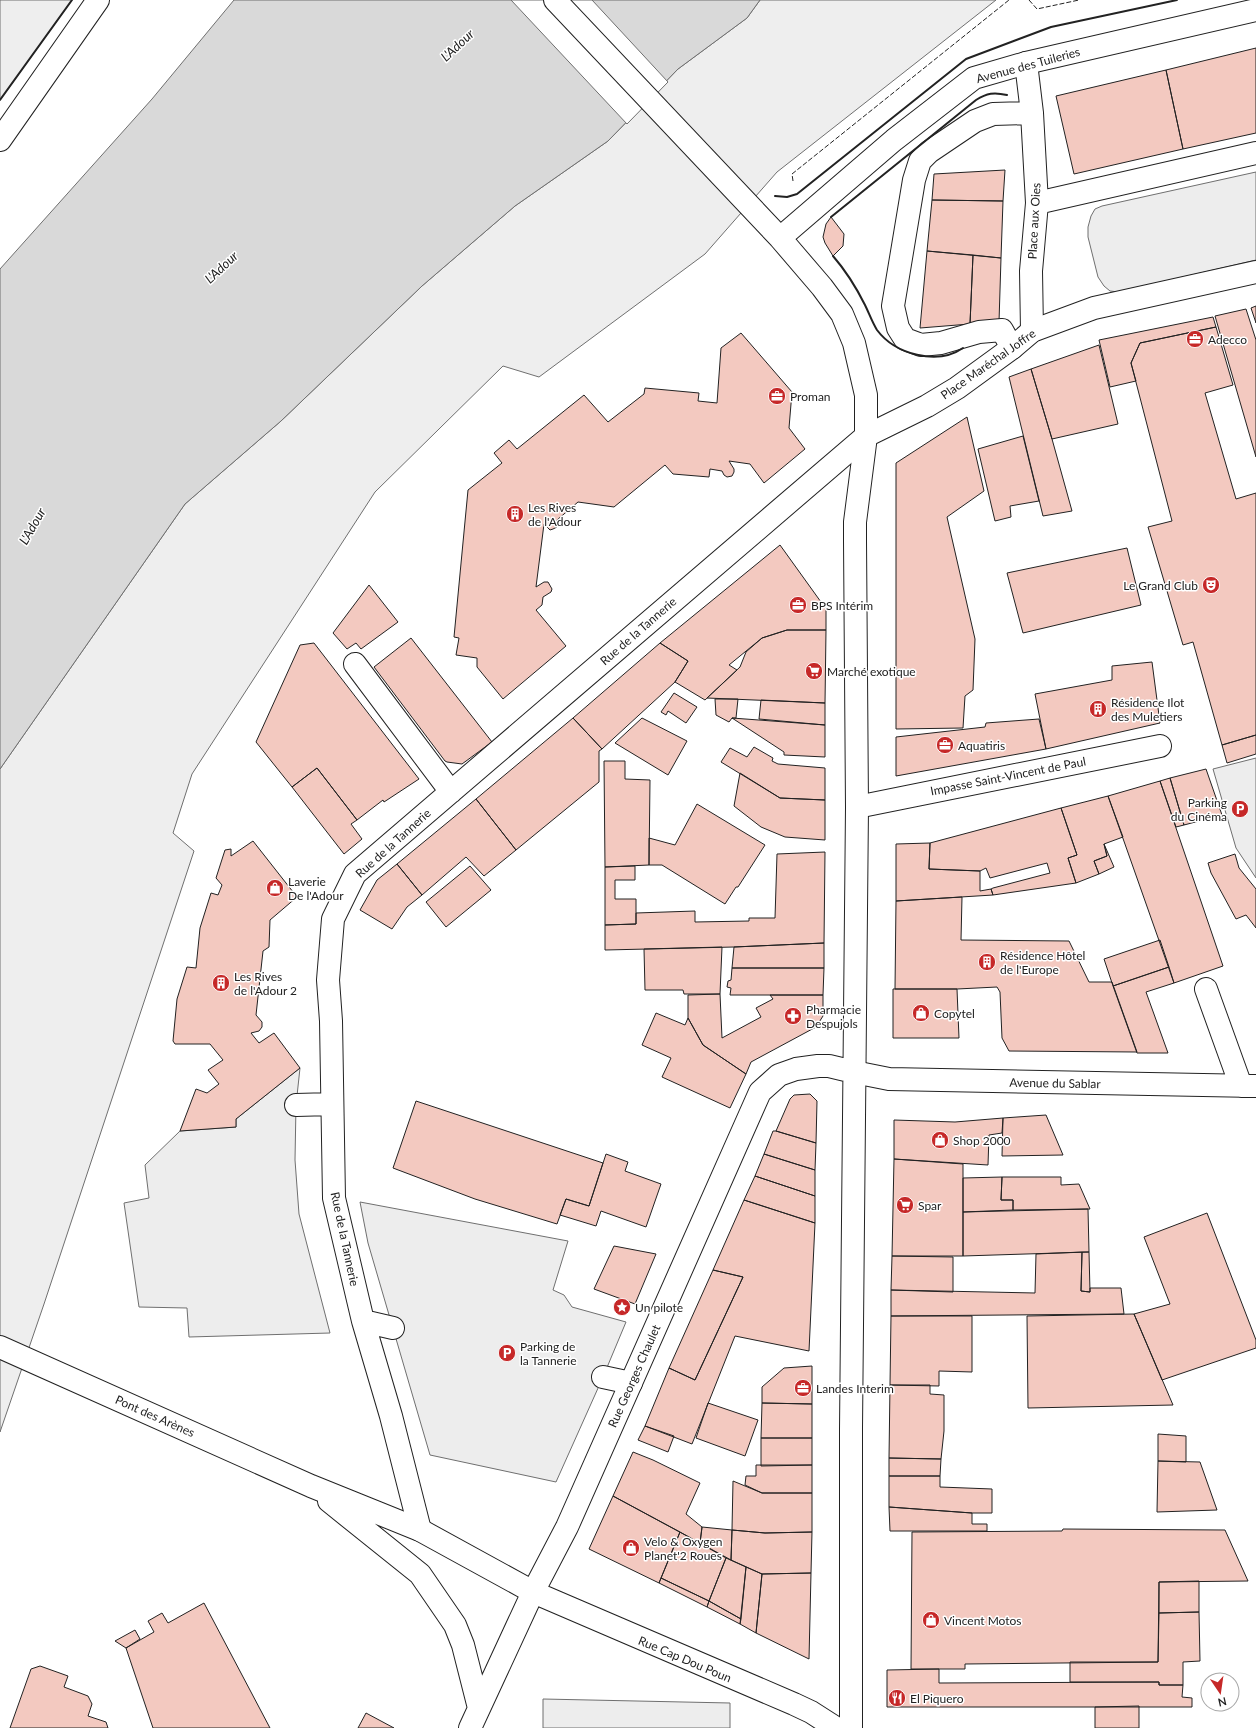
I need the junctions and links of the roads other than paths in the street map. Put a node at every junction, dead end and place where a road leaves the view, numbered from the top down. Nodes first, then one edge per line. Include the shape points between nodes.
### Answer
1 (98, 0) edge
2 (556, 0) edge
3 (1256, 10) edge
4 (1026, 63) junction
5 (1032, 113) junction
6 (0, 140) edge
7 (1256, 153) edge
8 (1037, 202) junction
9 (780, 238) junction
10 (1256, 272) edge
11 (1032, 331) junction
12 (1012, 348) junction
13 (866, 436) junction
14 (355, 664) dead end
15 (1160, 746) dead end
16 (451, 792) junction
17 (857, 807) junction
18 (1206, 989) dead end
19 (854, 1072) junction
20 (1249, 1086) edge
21 (332, 1104) junction
22 (296, 1105) dead end
23 (363, 1321) junction
24 (393, 1328) dead end
25 (0, 1347) edge
26 (604, 1377) dead end
27 (631, 1383) junction
28 (311, 1486) junction
29 (420, 1530) junction
30 (533, 1592) junction
31 (479, 1708) junction
32 (470, 1728) edge
33 (836, 1728) edge
34 (851, 1728) edge

1 - 6 main road
2 - 9 main road
3 - 4 main road, Avenue des Tuileries
4 - 5 main road, Place aux Oies
4 - 9 main road, Avenue des Tuileries via 974,78 894,140
5 - 8 main road, Place aux Oies
5 - 12 main road via 993,114 975,121 920,161 914,180 893,306 898,328 905,339 921,345 941,343 979,332 1002,330
7 - 8 main road
8 - 11 main road, Place aux Oies via 1031,271
9 - 13 main road via 842,314 854,343 866,395
10 - 11 main road, Place Maréchal Joffre via 1094,308
11 - 12 main road, Place Maréchal Joffre
12 - 13 main road, Place Maréchal Joffre via 957,388
13 - 16 main road, Rue de la Tannerie
13 - 17 main road via 856,522
14 - 16 main road
15 - 17 main road, Impasse Saint-Vincent de Paul
16 - 21 main road, Rue de la Tannerie via 355,874 333,919 328,980
17 - 19 main road
18 - 20 main road
19 - 20 main road, Avenue du Sablar via 889,1079
19 - 27 main road, Rue Georges Chaulet via 829,1066 796,1069 779,1075 760,1092
19 - 34 main road
21 - 22 main road
21 - 23 main road, Rue de la Tannerie via 334,1198
23 - 24 main road
23 - 29 main road, Rue de la Tannerie via 391,1416
25 - 28 main road, Pont des Arènes
26 - 27 main road
27 - 30 main road, Rue Georges Chaulet via 562,1536
28 - 29 main road, Rue Cap Dou Poun
28 - 31 main road via 420,1574 455,1625 463,1645
29 - 30 main road, Rue Cap Dou Poun
30 - 31 main road, Rue Georges Chaulet
30 - 33 main road, Rue Cap Dou Poun via 794,1704
31 - 32 main road, Rue Georges Chaulet

